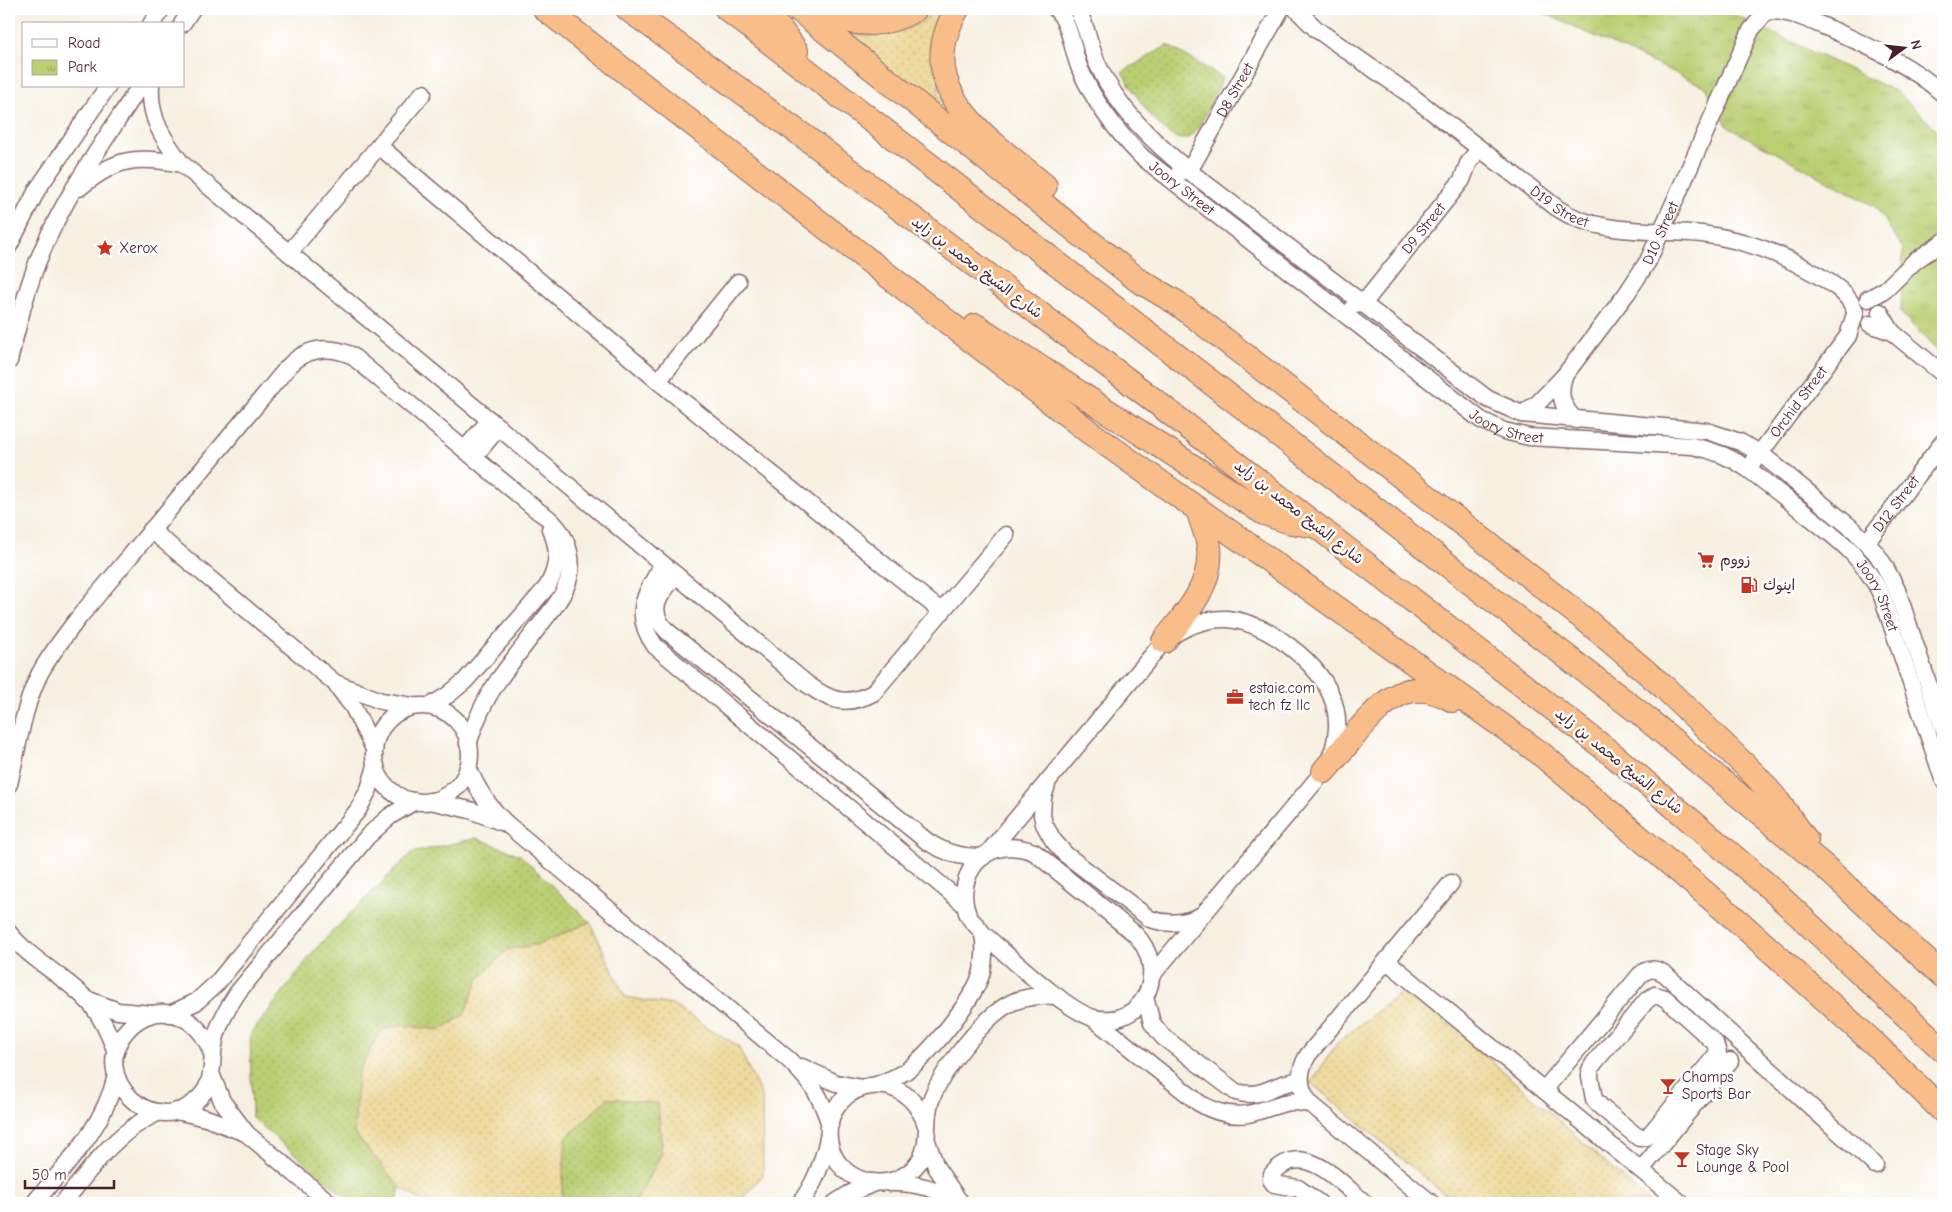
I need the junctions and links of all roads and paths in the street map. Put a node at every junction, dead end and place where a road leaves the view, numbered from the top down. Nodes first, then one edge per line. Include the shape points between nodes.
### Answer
1 (162, 9) edge
2 (192, 9) edge
3 (546, 9) edge
4 (628, 9) edge
5 (727, 9) edge
6 (757, 9) edge
7 (798, 9) edge
8 (819, 9) edge
9 (915, 9) edge
10 (957, 9) edge
11 (1056, 9) edge
12 (1296, 9) edge
13 (1078, 10) edge
14 (1280, 10) edge
15 (1763, 10) edge
16 (1790, 11) edge
17 (153, 22) edge
18 (183, 22) edge
19 (1316, 29) junction
20 (1092, 52) junction
21 (1076, 58) junction
22 (806, 70) junction
23 (107, 88) edge
24 (139, 88) edge
25 (151, 88) edge
26 (423, 93) dead end
27 (1943, 94) edge
28 (1125, 138) junction
29 (379, 146) junction
30 (1483, 151) junction
31 (182, 164) junction
32 (1189, 171) junction
33 (69, 196) junction
34 (1628, 229) junction
35 (1662, 231) junction
36 (1943, 242) edge
37 (9, 246) edge
38 (289, 253) junction
39 (1648, 261) junction
40 (1299, 279) junction
41 (738, 282) dead end
42 (919, 299) junction
43 (1177, 303) junction
44 (1363, 304) junction
45 (1867, 311) junction
46 (9, 361) edge
47 (1943, 374) edge
48 (1564, 376) junction
49 (658, 381) junction
50 (1522, 414) junction
51 (1576, 420) junction
52 (494, 424) junction
53 (1943, 442) edge
54 (469, 453) junction
55 (1760, 453) junction
56 (1748, 469) junction
57 (1198, 510) junction
58 (538, 511) junction
59 (1317, 526) junction
60 (151, 530) junction
61 (1006, 535) dead end
62 (1867, 542) junction
63 (670, 569) junction
64 (942, 612) junction
65 (1164, 641) junction
66 (334, 682) junction
67 (422, 706) junction
68 (1943, 728) edge
69 (468, 744) junction
70 (374, 748) junction
71 (1540, 753) junction
72 (376, 766) junction
73 (468, 767) junction
74 (1324, 771) junction
75 (1943, 779) edge
76 (1048, 780) junction
77 (9, 784) edge
78 (423, 801) junction
79 (508, 826) junction
80 (985, 855) junction
81 (1826, 868) junction
82 (1451, 883) dead end
83 (965, 906) junction
84 (1204, 914) junction
85 (9, 933) edge
86 (982, 933) junction
87 (1387, 961) junction
88 (1152, 975) junction
89 (1943, 976) edge
90 (1057, 996) junction
91 (1145, 997) junction
92 (86, 999) junction
93 (152, 1014) junction
94 (170, 1014) junction
95 (1093, 1018) junction
96 (1943, 1050) edge
97 (116, 1052) junction
98 (212, 1054) junction
99 (790, 1060) junction
100 (1730, 1061) dead end
101 (116, 1076) junction
102 (212, 1076) junction
103 (1300, 1081) junction
104 (869, 1086) junction
105 (1544, 1090) junction
106 (1312, 1105) junction
107 (177, 1111) junction
108 (159, 1112) junction
109 (1943, 1112) edge
110 (830, 1129) junction
111 (926, 1133) junction
112 (247, 1134) junction
113 (1644, 1139) junction
114 (1634, 1165) junction
115 (1875, 1165) dead end
116 (879, 1183) junction
117 (961, 1202) edge
118 (34, 1203) edge
119 (63, 1203) edge
120 (330, 1203) edge
121 (800, 1203) edge
122 (835, 1203) edge
123 (1319, 1203) edge
124 (1364, 1203) edge
125 (1431, 1203) edge
126 (1680, 1203) edge

1 - 17 street
2 - 18 street
3 - 42 highway
4 - 59 highway, شارع الشيخ محمد بن زايد via 813,143
5 - 22 highway
6 - 22 highway via 789,40
7 - 43 highway via 1138,280
8 - 9 highway via 842,20 874,23 890,21
10 - 43 highway via 948,25 943,62 948,87 960,110 1145,270
11 - 21 street, Joory Street via 1065,22
12 - 19 street, D19 Street
13 - 20 street, Joory Street
14 - 19 street, D19 Street
14 - 32 street, D8 Street
15 - 16 street
15 - 35 street, D10 Street via 1751,30
16 - 27 street via 1891,57
19 - 30 street, D19 Street
20 - 21 street
20 - 32 street, Joory Street via 1107,82 1128,112 1150,138
21 - 28 street, Joory Street via 1099,104
22 - 81 highway via 1641,714
23 - 37 street via 37,190
24 - 33 street
25 - 31 street via 155,121 164,141
26 - 29 street
28 - 32 street via 1171,168
28 - 40 street, Joory Street via 1152,166
29 - 38 street
29 - 49 street
30 - 34 street, D19 Street via 1574,218 1593,225
30 - 44 street, D9 Street via 1468,164 1462,180
31 - 33 street via 145,159 125,162 98,173
31 - 38 street
32 - 44 street, Joory Street
33 - 46 street via 34,270
34 - 35 street, D19 Street
34 - 39 street via 1639,240
35 - 39 street, D10 Street
35 - 45 street, D19 Street via 1724,238 1766,250 1806,268
36 - 45 street via 1915,261
38 - 52 street
39 - 48 street, D10 Street
40 - 44 street via 1316,282 1346,303
40 - 56 street, Joory Street via 1470,413 1492,426 1529,437 1692,446 1716,452
41 - 49 street
42 - 57 highway via 1088,431
42 - 59 highway via 959,315 1264,513
43 - 81 highway via 1588,622 1665,688 1766,786
44 - 50 street, Joory Street via 1488,399
45 - 47 street
45 - 55 street, Orchid Street
48 - 50 street, D10 Street via 1538,403
48 - 51 street via 1562,400
49 - 64 street
50 - 51 street, Joory Street
51 - 55 street, Joory Street via 1707,430
52 - 54 street
52 - 63 street
53 - 62 street, D12 Street
54 - 58 street
54 - 60 street via 351,355 329,348 317,349 288,367
55 - 56 street, Orchid Street
55 - 62 street, Joory Street
56 - 75 street, Joory Street via 1840,541 1869,572 1882,596
57 - 65 highway via 1209,545 1205,580 1193,604
57 - 71 highway
58 - 67 street via 553,534 557,548 556,569 550,582 465,681 448,695
58 - 69 street via 554,523 566,542 571,564 568,580 562,596 492,691
59 - 96 highway, شارع الشيخ محمد بن زايد via 1612,754 1768,886
60 - 66 street
60 - 77 street via 48,659 28,704
61 - 64 street
62 - 68 street, Joory Street via 1884,564 1897,590
63 - 64 street via 807,684 828,698 839,701 851,701 873,693
63 - 80 street via 657,603 659,621 667,631 928,842 960,856
63 - 83 street via 649,587 642,607 644,628 655,646
65 - 74 street via 1187,627 1227,619 1267,630 1298,653 1323,679 1335,704 1336,739
65 - 76 street
66 - 67 street via 381,701
66 - 70 street via 353,707
67 - 69 street via 446,713 459,724
67 - 70 street via 402,710 392,716 377,736
69 - 73 street
70 - 72 street
71 - 74 highway via 1442,694 1422,690 1402,693 1384,703
71 - 109 highway via 1739,922 1876,1045
72 - 78 street via 386,786 405,798
72 - 94 street via 358,810 217,983 196,1002
73 - 78 street via 450,793
73 - 79 street via 484,799
74 - 84 street
76 - 80 street
76 - 84 street via 1042,806 1044,824 1066,854 1150,919 1168,924 1187,922
78 - 79 street via 470,810
78 - 98 street via 390,816 368,836 238,992 219,1028
79 - 99 street
80 - 83 street via 970,871 965,882
80 - 88 street via 999,848 1011,847 1034,852 1142,941 1150,957
81 - 89 highway
82 - 87 street
83 - 86 street via 974,925
84 - 88 street
85 - 92 street
86 - 90 street
86 - 104 street via 984,958 973,994 918,1061 899,1075
87 - 103 street via 1308,1055
87 - 105 street
88 - 91 street
90 - 95 street
90 - 111 street via 1042,995 1019,1000 998,1010 987,1020 937,1086 929,1105
91 - 95 street via 1138,1006 1122,1015
91 - 103 street via 1152,1023 1163,1037 1228,1088 1254,1095 1288,1082
92 - 93 street via 118,1010
92 - 97 street
93 - 94 street
93 - 97 street via 125,1032
94 - 98 street via 182,1017 202,1031
95 - 106 street via 1212,1110 1237,1115 1290,1101
97 - 101 street
98 - 102 street
99 - 104 street via 836,1083
99 - 110 street via 817,1092
100 - 114 street
101 - 108 street via 132,1101
101 - 118 street via 98,1124
102 - 107 street via 199,1098
102 - 112 street via 226,1107
103 - 106 street
104 - 110 street via 844,1098 833,1115
104 - 111 street via 890,1086 914,1101 922,1112
105 - 114 street
105 - 115 street via 1640,975 1655,969 1665,974
106 - 125 street
107 - 108 street
107 - 112 street via 213,1120
108 - 119 street via 117,1139
110 - 116 street via 833,1154 838,1163 854,1177
110 - 121 street via 815,1181
111 - 116 street via 924,1151 912,1169 904,1176
111 - 117 street via 936,1167
112 - 120 street
113 - 113 street via 1718,1053 1714,1043 1661,995 1647,1000 1594,1063 1590,1074 1592,1094 1597,1103
113 - 114 street
114 - 126 street
116 - 117 street via 916,1184
116 - 122 street via 855,1191
123 - 124 street via 1298,1188 1274,1184 1272,1174 1293,1161 1313,1162

